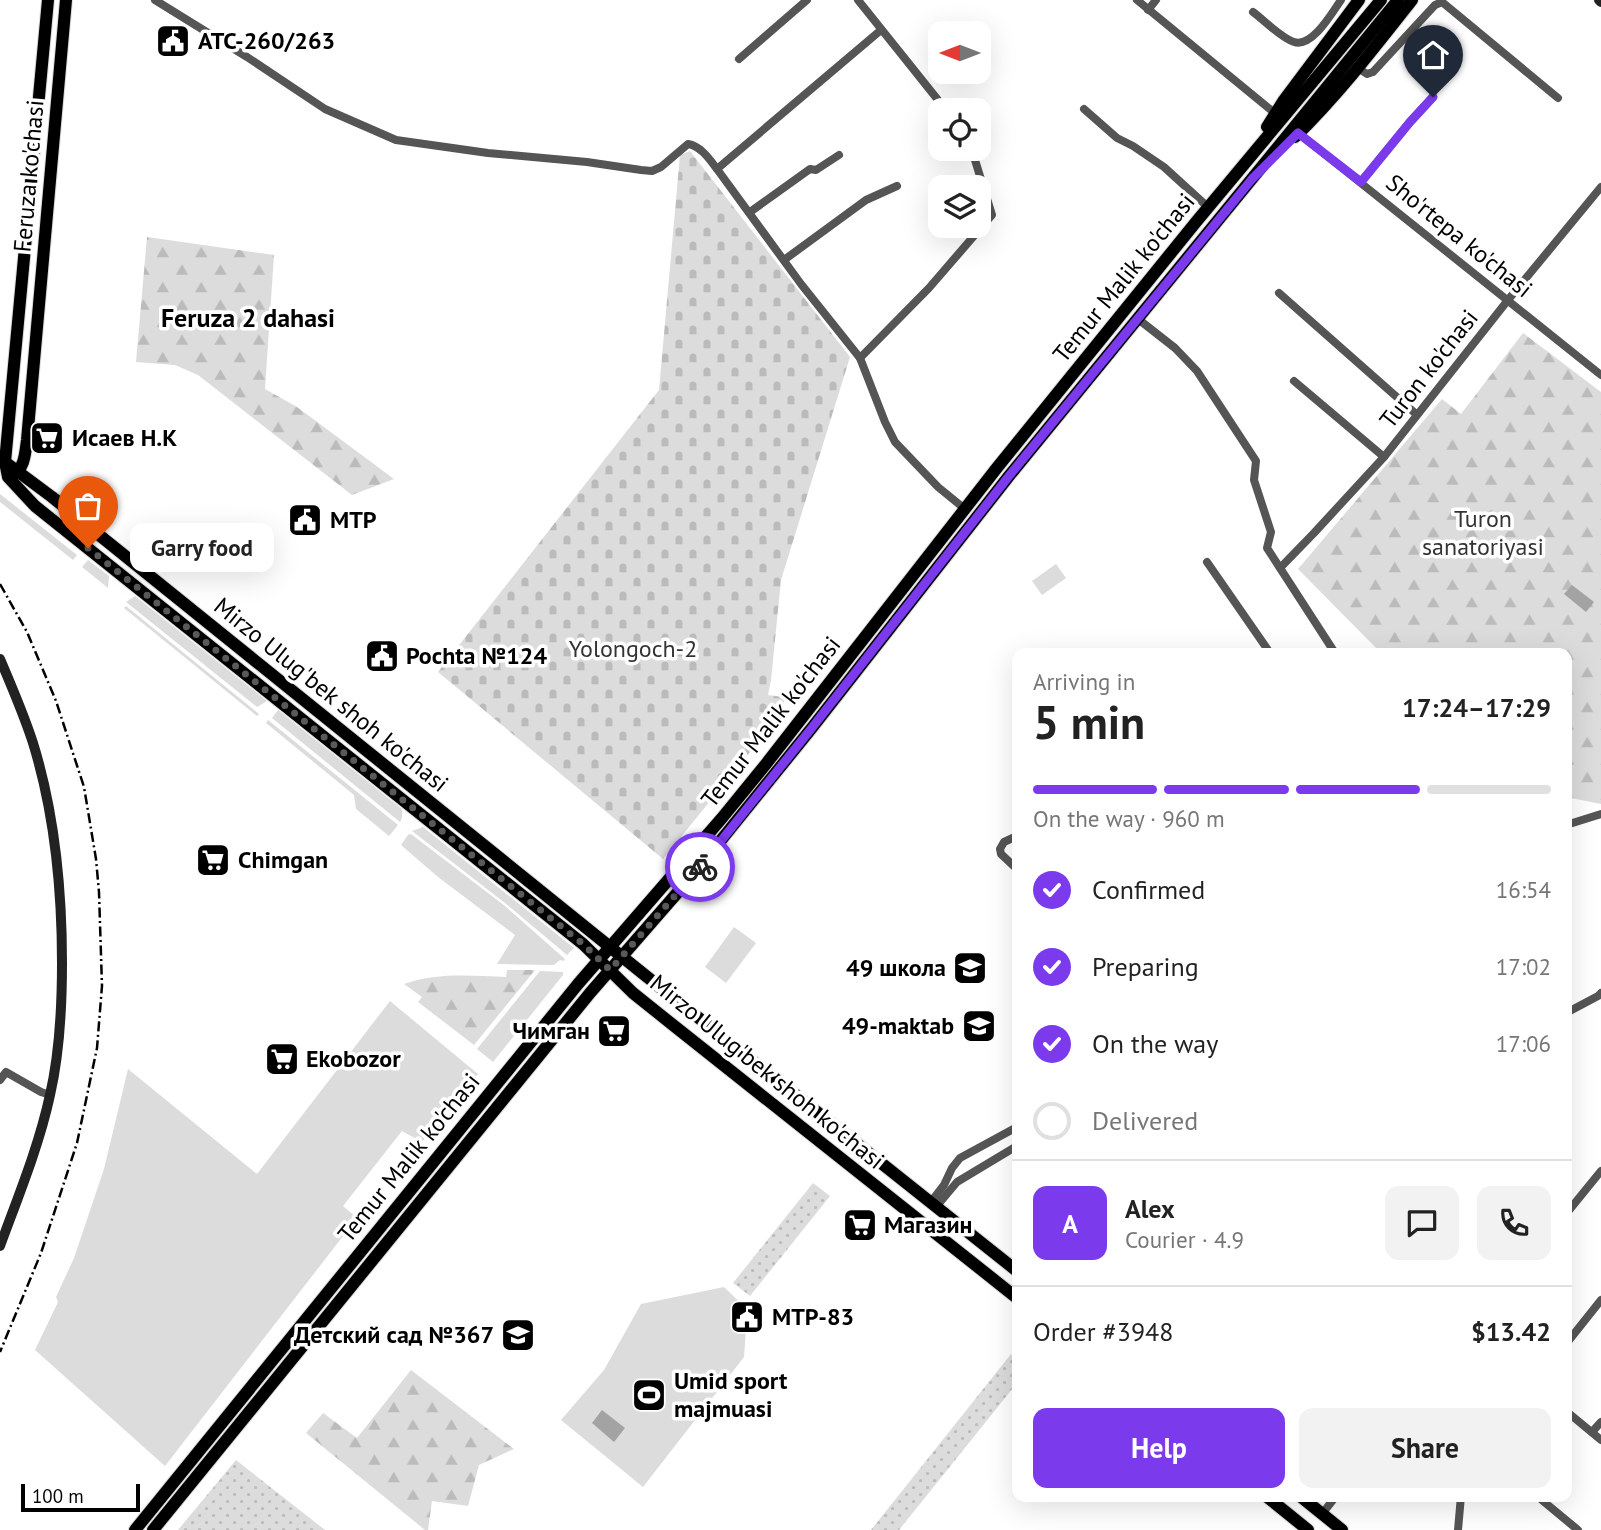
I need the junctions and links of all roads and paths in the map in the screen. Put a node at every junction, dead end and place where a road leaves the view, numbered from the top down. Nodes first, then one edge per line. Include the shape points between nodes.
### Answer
1 (48, 0) edge
2 (66, 0) edge
3 (155, 0) edge
4 (807, 0) edge
5 (858, 0) edge
6 (1137, 0) edge
7 (1156, 0) edge
8 (1341, 0) edge
9 (1360, 0) edge
10 (1381, 0) edge
11 (1398, 0) edge
12 (1412, 0) edge
13 (1148, 10) junction
14 (1254, 12) dead end
15 (881, 30) junction
16 (1313, 37) junction
17 (1324, 46) junction
18 (739, 59) dead end
19 (1358, 68) junction
20 (1433, 97) dead end
21 (936, 98) edge
22 (1558, 98) dead end
23 (1083, 108) dead end
24 (1279, 116) junction
25 (1295, 131) junction
26 (839, 155) dead end
27 (975, 161) edge
28 (718, 169) junction
29 (1361, 182) junction
30 (897, 186) dead end
31 (1600, 191) edge
32 (1209, 208) junction
33 (750, 212) junction
34 (26, 239) junction
35 (44, 242) junction
36 (783, 260) junction
37 (1279, 293) dead end
38 (1508, 300) junction
39 (1138, 319) junction
40 (860, 359) junction
41 (1601, 375) edge
42 (1294, 381) dead end
43 (1416, 414) junction
44 (1384, 457) junction
45 (20, 477) junction
46 (965, 509) junction
47 (1207, 562) dead end
48 (1280, 568) junction
49 (1267, 648) edge
50 (1332, 648) edge
51 (0, 659) edge
52 (0, 666) edge
53 (1600, 815) edge
54 (1572, 823) edge
55 (1012, 838) edge
56 (492, 851) junction
57 (482, 863) junction
58 (1012, 864) edge
59 (610, 946) junction
60 (622, 957) junction
61 (599, 959) junction
62 (610, 970) junction
63 (1601, 993) edge
64 (1572, 1010) edge
65 (3, 1070) edge
66 (0, 1080) edge
67 (786, 1087) junction
68 (48, 1095) junction
69 (772, 1103) junction
70 (1012, 1130) edge
71 (852, 1140) junction
72 (1012, 1149) edge
73 (838, 1156) junction
74 (1601, 1171) edge
75 (933, 1204) junction
76 (1572, 1207) edge
77 (0, 1236) edge
78 (0, 1246) edge
79 (1012, 1268) edge
80 (1012, 1279) edge
81 (1005, 1288) junction
82 (1012, 1294) edge
83 (1601, 1300) edge
84 (296, 1331) junction
85 (1572, 1336) edge
86 (307, 1342) junction
87 (250, 1389) junction
88 (261, 1398) junction
89 (1572, 1416) edge
90 (1601, 1422) edge
91 (1592, 1433) junction
92 (1601, 1440) edge
93 (1273, 1502) edge
94 (1307, 1502) edge
95 (1331, 1502) edge
96 (1460, 1502) edge
97 (1544, 1502) edge
98 (1322, 1514) junction
99 (135, 1530) edge
100 (153, 1530) edge
101 (1308, 1530) edge
102 (1342, 1530) edge
103 (1458, 1530) edge
104 (1578, 1530) edge

1 - 34 main road, Feruza ko'chasi
2 - 35 main road, Feruza ko'chasi
3 - 28 street via 325,109 396,139 652,171 691,144
4 - 18 street
5 - 15 street
6 - 13 street
7 - 13 street
8 - 16 street
9 - 17 main road
10 - 24 main road, Temur Malik ko'chasi
11 - 25 main road, Temur Malik ko'chasi
12 - 19 main road
13 - 24 street
14 - 16 street via 1292,42 1304,43
15 - 21 street
15 - 28 street
16 - 17 street
17 - 24 main road
19 - 22 street via 1373,72 1442,2
19 - 25 main road
20 - 29 street
23 - 32 street via 1117,138 1164,167
24 - 32 main road, Temur Malik ko'chasi
25 - 29 street, Sho'rtepa ko'chasi
25 - 39 main road, Temur Malik ko'chasi
26 - 33 street via 816,170 810,169
27 - 40 street via 992,215
28 - 33 street
29 - 38 street, Sho'rtepa ko'chasi
30 - 36 street via 866,200
31 - 38 street, Turon ko'chasi
32 - 46 main road, Temur Malik ko'chasi
33 - 36 street
34 - 35 main road via 34,246
34 - 45 main road, Feruza ko'chasi via 5,463
35 - 45 main road, Feruza ko'chasi
36 - 40 street
37 - 43 street
38 - 41 street, Sho'rtepa ko'chasi
38 - 43 street, Turon ko'chasi
39 - 48 street via 1197,371 1256,461 1254,480 1271,532 1268,548
39 - 60 main road, Temur Malik ko'chasi via 698,869
40 - 46 street via 895,442
42 - 44 street
43 - 44 street, Turon ko'chasi
44 - 48 street, Turon ko'chasi
45 - 56 main road, Mirzo Ulug'bek shoh ko'chasi via 46,492
45 - 57 main road, Mirzo Ulug'bek shoh ko'chasi via 35,506
46 - 59 main road, Temur Malik ko'chasi via 757,775
47 - 49 street
48 - 50 street
51 - 68 main road via 34,746 57,867 60,1035
52 - 68 main road via 31,748 54,867 58,1007
53 - 54 street
55 - 58 street via 1000,849
56 - 57 main road
56 - 59 main road, Mirzo Ulug'bek shoh ko'chasi
57 - 61 main road, Mirzo Ulug'bek shoh ko'chasi
59 - 60 main road, Mirzo Ulug'bek shoh ko'chasi
59 - 61 main road, Temur Malik ko'chasi
60 - 62 main road, Temur Malik ko'chasi
60 - 67 main road, Mirzo Ulug'bek shoh ko'chasi
61 - 62 main road, Mirzo Ulug'bek shoh ko'chasi
61 - 84 main road, Temur Malik ko'chasi
62 - 69 main road, Mirzo Ulug'bek shoh ko'chasi
62 - 86 main road, Temur Malik ko'chasi
63 - 64 street
65 - 66 street
65 - 68 street
67 - 69 main road
67 - 71 main road, Mirzo Ulug'bek shoh ko'chasi
68 - 77 main road
68 - 78 main road via 38,1139
69 - 73 main road, Mirzo Ulug'bek shoh ko'chasi
70 - 75 street via 960,1158
71 - 73 main road
71 - 75 main road, Mirzo Ulug'bek shoh ko'chasi
72 - 75 street via 957,1182
73 - 81 main road, Mirzo Ulug'bek shoh ko'chasi
74 - 76 street
75 - 79 main road, Mirzo Ulug'bek shoh ko'chasi
80 - 81 main road
81 - 82 main road, Mirzo Ulug'bek shoh ko'chasi
83 - 85 street
84 - 86 main road
84 - 87 main road, Temur Malik ko'chasi
86 - 88 main road, Temur Malik ko'chasi
87 - 88 main road
87 - 99 main road, Temur Malik ko'chasi
88 - 100 main road, Temur Malik ko'chasi
89 - 91 street
90 - 91 street
91 - 92 street
93 - 101 main road
94 - 98 main road
95 - 98 street
96 - 103 street
97 - 104 street
98 - 102 main road

